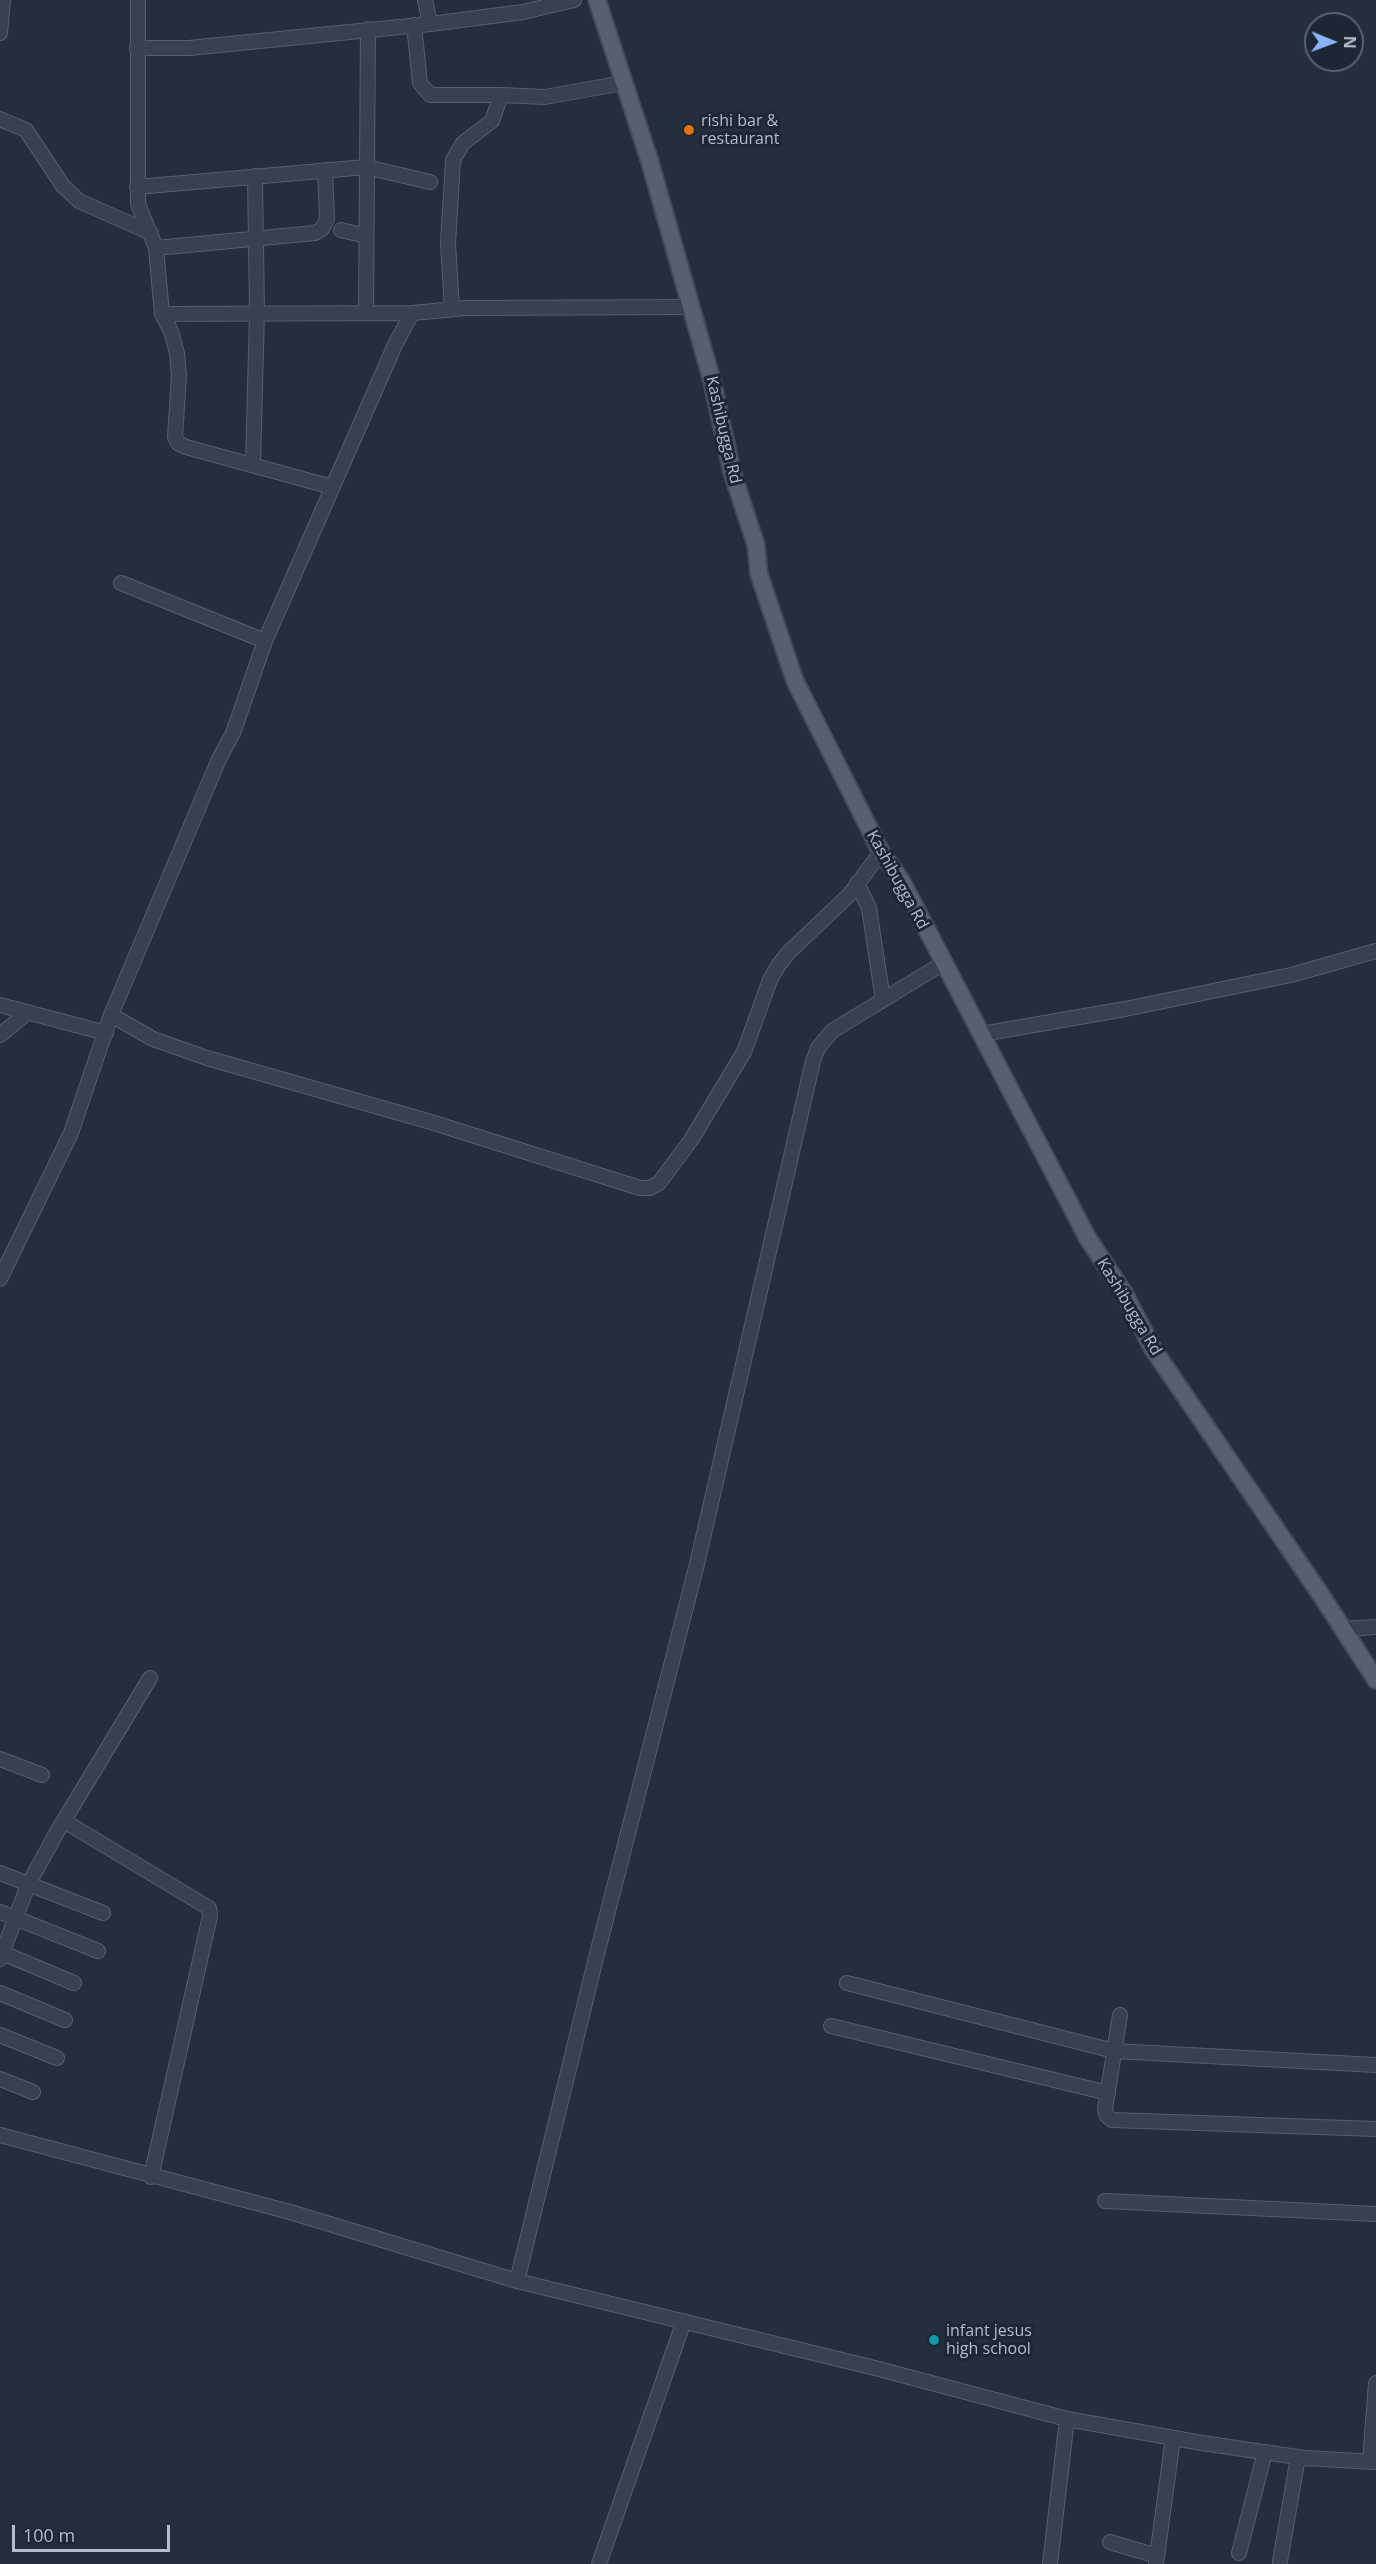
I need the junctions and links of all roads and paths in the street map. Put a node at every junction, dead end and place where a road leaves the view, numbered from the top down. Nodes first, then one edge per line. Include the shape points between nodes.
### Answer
1 (3, 0) edge
2 (138, 0) edge
3 (425, 0) edge
4 (574, 0) edge
5 (597, 0) edge
6 (430, 24) junction
7 (414, 25) junction
8 (368, 29) junction
9 (0, 33) edge
10 (137, 48) junction
11 (623, 83) junction
12 (501, 95) junction
13 (0, 119) edge
14 (366, 168) junction
15 (325, 170) junction
16 (255, 176) junction
17 (430, 182) dead end
18 (137, 187) junction
19 (341, 230) dead end
20 (151, 233) junction
21 (366, 236) junction
22 (255, 237) junction
23 (156, 248) junction
24 (691, 307) junction
25 (452, 309) junction
26 (366, 312) junction
27 (256, 313) junction
28 (412, 313) junction
29 (162, 314) junction
30 (253, 464) junction
31 (332, 487) junction
32 (122, 583) dead end
33 (265, 641) junction
34 (881, 852) junction
35 (857, 884) junction
36 (1376, 951) edge
37 (942, 964) junction
38 (883, 999) junction
39 (0, 1005) edge
40 (27, 1013) junction
41 (111, 1015) junction
42 (106, 1033) junction
43 (982, 1034) junction
44 (0, 1035) edge
45 (0, 1279) edge
46 (1376, 1627) edge
47 (1343, 1629) junction
48 (150, 1678) dead end
49 (1376, 1680) edge
50 (0, 1759) edge
51 (42, 1776) dead end
52 (64, 1821) junction
53 (0, 1873) edge
54 (28, 1885) junction
55 (0, 1912) edge
56 (103, 1913) dead end
57 (15, 1918) junction
58 (98, 1951) dead end
59 (1, 1955) edge
60 (74, 1983) dead end
61 (847, 1983) dead end
62 (0, 1993) edge
63 (1120, 2015) dead end
64 (65, 2020) dead end
65 (831, 2026) dead end
66 (0, 2035) edge
67 (1114, 2051) junction
68 (57, 2058) dead end
69 (1376, 2065) edge
70 (0, 2079) edge
71 (33, 2092) dead end
72 (1108, 2093) junction
73 (1376, 2129) edge
74 (0, 2135) edge
75 (151, 2177) junction
76 (1105, 2201) dead end
77 (1376, 2214) edge
78 (517, 2281) junction
79 (684, 2321) junction
80 (1376, 2383) edge
81 (1068, 2419) junction
82 (1173, 2438) junction
83 (1265, 2452) junction
84 (1298, 2457) junction
85 (1373, 2461) edge
86 (1110, 2542) dead end
87 (1239, 2553) dead end
88 (1157, 2560) edge
89 (1280, 2561) dead end
90 (599, 2564) edge
91 (1050, 2564) edge

1 - 9 street
2 - 10 street
3 - 6 street
4 - 6 street via 523,12
5 - 11 main road, Kashibugga Rd
6 - 7 street
7 - 8 street
7 - 12 street via 420,83 430,95
8 - 10 street via 189,48
8 - 14 street
10 - 18 street
11 - 12 street via 545,97
11 - 24 main road, Kashibugga Rd
12 - 25 street via 492,121 463,143 453,160 448,243
13 - 20 street via 26,130 63,186 79,201
14 - 15 street
14 - 17 street
14 - 21 street
15 - 16 street
15 - 22 street via 327,219 322,229 315,233
16 - 18 street
16 - 22 street
18 - 20 street via 138,204
19 - 21 street
20 - 23 street
21 - 26 street
22 - 23 street
22 - 27 street
23 - 29 street
24 - 25 street
24 - 34 main road, Kashibugga Rd via 732,472 756,545 759,574 795,681
25 - 28 street
26 - 27 street
26 - 28 street
27 - 29 street
27 - 30 street
28 - 31 street
29 - 30 street via 177,353 178,443
30 - 31 street
31 - 33 street
32 - 33 street
33 - 41 street via 233,733
34 - 35 street
34 - 37 main road, Kashibugga Rd via 901,880
35 - 38 street via 869,908
35 - 41 street via 778,966 744,1052 691,1140 659,1183 650,1188 639,1188 431,1122 207,1058 153,1039
36 - 43 street via 1291,975
37 - 38 street
37 - 43 main road, Kashibugga Rd
38 - 78 street via 832,1031 813,1061 700,1553
39 - 40 street
40 - 42 street
40 - 44 street
41 - 42 street
42 - 45 street via 71,1133
43 - 47 main road, Kashibugga Rd via 1087,1237 1124,1293 1153,1349
46 - 47 street
47 - 49 main road, Kashibugga Rd
48 - 52 street
50 - 51 street
52 - 54 street
52 - 75 street via 209,1908
53 - 54 street
54 - 56 street
54 - 57 street
55 - 57 street
57 - 58 street
57 - 59 street
59 - 60 street
61 - 67 street
62 - 64 street
63 - 67 street
65 - 72 street
66 - 68 street
67 - 69 street
67 - 72 street
70 - 71 street
72 - 73 street via 1107,2116 1121,2121
74 - 75 street
75 - 78 street via 290,2212
76 - 77 street
78 - 79 street
79 - 81 street
79 - 90 street
80 - 85 street
81 - 82 street
81 - 91 street
82 - 83 street
82 - 88 street
83 - 84 street
83 - 87 street
84 - 85 street
84 - 89 street
86 - 88 street

